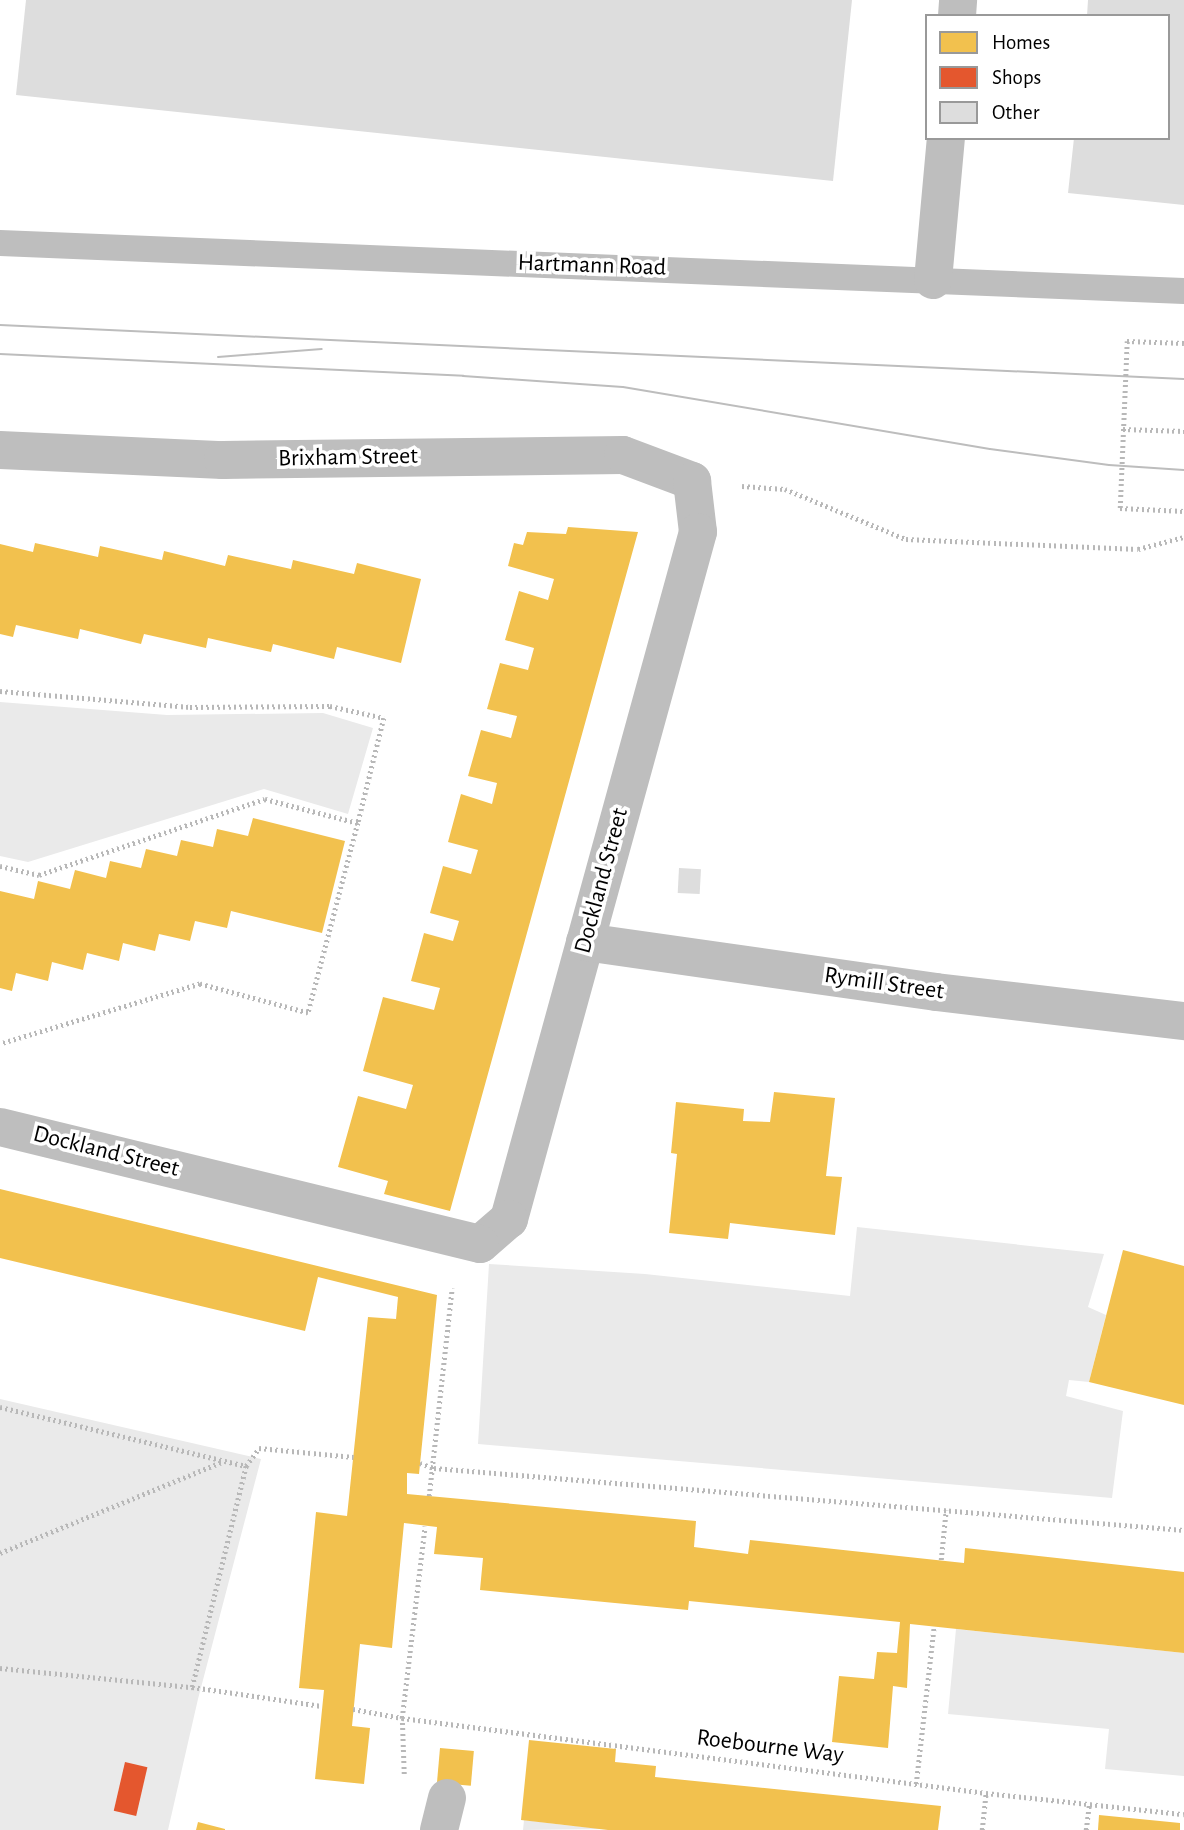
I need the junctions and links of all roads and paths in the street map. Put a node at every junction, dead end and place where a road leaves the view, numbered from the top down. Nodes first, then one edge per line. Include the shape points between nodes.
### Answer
1 (946, 140) edge
2 (0, 243) edge
3 (933, 280) junction
4 (1184, 291) edge
5 (1184, 343) edge
6 (1123, 429) junction
7 (1184, 431) edge
8 (0, 450) edge
9 (692, 481) joint
10 (737, 485) dead end
11 (1184, 511) edge
12 (1184, 537) edge
13 (0, 691) edge
14 (358, 823) junction
15 (0, 866) edge
16 (585, 942) junction
17 (1184, 1021) edge
18 (0, 1045) edge
19 (0, 1127) edge
20 (456, 1238) junction
21 (0, 1407) edge
22 (354, 1457) dead end
23 (223, 1462) junction
24 (419, 1463) dead end
25 (246, 1466) junction
26 (434, 1468) junction
27 (429, 1496) dead end
28 (946, 1510) junction
29 (425, 1526) dead end
30 (1184, 1530) edge
31 (0, 1553) edge
32 (941, 1560) dead end
33 (934, 1627) dead end
34 (0, 1668) edge
35 (192, 1687) junction
36 (322, 1706) dead end
37 (353, 1709) dead end
38 (402, 1718) junction
39 (405, 1781) dead end
40 (916, 1784) junction
41 (986, 1793) junction
42 (1089, 1804) junction
43 (1184, 1814) edge
44 (982, 1830) edge
45 (1086, 1830) edge

1 - 3 street
2 - 3 lane, Hartmann Road
3 - 4 lane, Hartmann Road
5 - 6 path, bridge via 1127,341
6 - 7 path
6 - 11 path, bridge via 1120,508
8 - 9 street, Brixham Street via 223,460 623,455
9 - 16 street, Dockland Street via 698,531
10 - 12 path via 785,489 905,539 1138,549
13 - 14 path via 190,707 330,706 384,718
14 - 15 path via 265,799 39,875
14 - 18 path via 308,1013 200,984
16 - 17 street, Rymill Street via 936,992
16 - 20 street, Dockland Street via 509,1219 480,1244
19 - 20 street, Dockland Street
20 - 26 path
21 - 23 path
22 - 25 path via 259,1448
23 - 25 path
23 - 31 path
24 - 26 path
25 - 35 path
26 - 27 path
26 - 28 path
28 - 30 path
28 - 32 path
29 - 38 path
33 - 40 path
34 - 35 path
35 - 36 path
37 - 38 path, Roebourne Way
38 - 39 path
38 - 40 path, Roebourne Way
40 - 41 path, Roebourne Way
41 - 42 path, Roebourne Way
41 - 44 path
42 - 43 path, Roebourne Way
42 - 45 path

